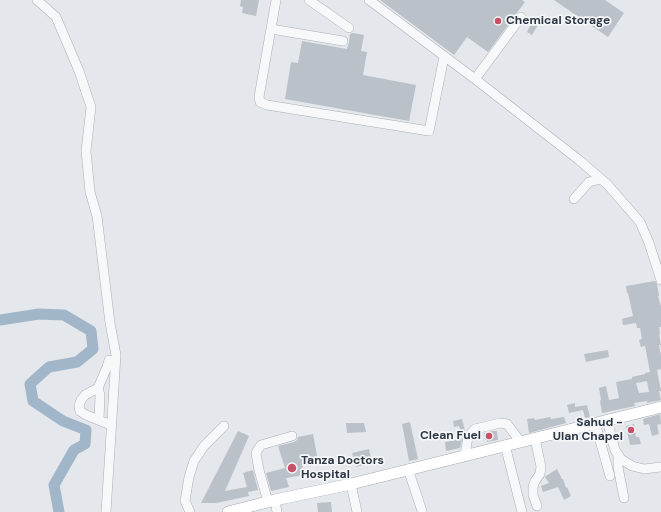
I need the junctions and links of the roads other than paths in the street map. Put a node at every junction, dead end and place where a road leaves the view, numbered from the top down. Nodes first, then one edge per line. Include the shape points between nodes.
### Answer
1 (37, 0) edge
2 (276, 0) edge
3 (309, 0) edge
4 (369, 0) edge
5 (521, 17) dead end
6 (349, 28) dead end
7 (271, 29) junction
8 (343, 41) dead end
9 (444, 57) junction
10 (475, 79) junction
11 (601, 179) junction
12 (574, 199) dead end
13 (657, 253) edge
14 (661, 280) edge
15 (109, 360) dead end
16 (98, 388) junction
17 (661, 407) edge
18 (99, 420) junction
19 (607, 420) junction
20 (596, 423) junction
21 (112, 425) junction
22 (224, 426) dead end
23 (292, 436) dead end
24 (535, 438) junction
25 (520, 441) junction
26 (505, 445) junction
27 (618, 454) junction
28 (465, 455) junction
29 (661, 466) edge
30 (408, 469) junction
31 (610, 476) dead end
32 (351, 484) junction
33 (624, 498) dead end
34 (271, 501) junction
35 (537, 506) dead end
36 (422, 511) edge
37 (106, 512) edge
38 (190, 512) edge
39 (228, 512) edge
40 (277, 512) edge
41 (357, 512) edge
42 (522, 512) edge

1 - 21 street via 56,17 91,107 86,151 89,186 97,216 116,355
2 - 7 street
3 - 6 street
4 - 9 street
5 - 10 street
7 - 8 street
7 - 9 street via 259,97 260,102 267,105 429,131
9 - 10 street
10 - 11 street
11 - 12 street via 589,182
11 - 13 street via 640,222 649,243
13 - 14 street
15 - 16 street
16 - 18 street
16 - 18 street via 85,395 79,406 80,411
17 - 19 main road
18 - 21 street
19 - 20 main road
19 - 27 street
20 - 24 main road
20 - 31 street
21 - 37 street
22 - 38 street via 204,446 194,461 188,477 185,500
23 - 34 street via 262,446 256,454 259,470
24 - 25 main road
24 - 35 street via 541,467 533,487
25 - 26 main road
25 - 28 street via 507,424 500,423 475,430 470,434
26 - 28 main road
26 - 42 street
27 - 29 street via 632,466 644,469
27 - 33 street
28 - 30 main road
30 - 32 main road
30 - 36 street
32 - 34 main road
32 - 41 street
34 - 39 main road
34 - 40 street

